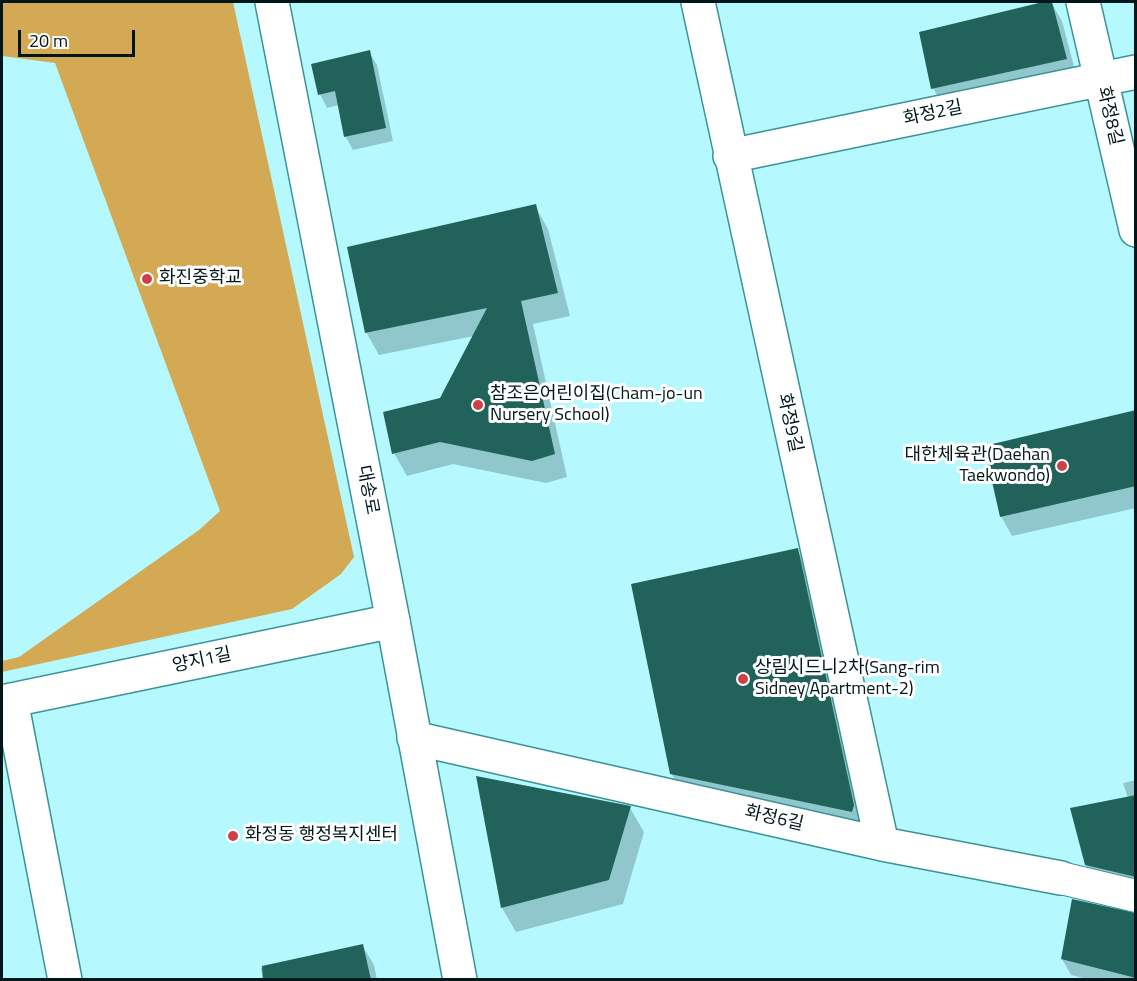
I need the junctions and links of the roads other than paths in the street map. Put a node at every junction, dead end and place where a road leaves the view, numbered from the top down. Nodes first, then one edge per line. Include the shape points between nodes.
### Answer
1 (272, 2) edge
2 (698, 2) edge
3 (1083, 2) edge
4 (1136, 72) edge
5 (1101, 80) junction
6 (730, 156) junction
7 (1136, 230) edge
8 (393, 621) junction
9 (6, 701) edge
10 (414, 738) junction
11 (882, 844) junction
12 (1061, 878) joint
13 (1136, 896) edge
14 (64, 980) edge
15 (460, 980) edge

1 - 8 street, 대송로
2 - 6 street, 화정9길
3 - 5 street, 화정8길
4 - 5 street, 화정2길
5 - 6 street, 화정2길
5 - 7 street, 화정8길
6 - 11 street, 화정9길
8 - 9 street, 양지1길
8 - 10 street, 대송로
9 - 14 street, 양지1길
10 - 11 street, 화정6길
10 - 15 street, 대송로
11 - 12 street, 화정6길
12 - 13 street, 화정6길

